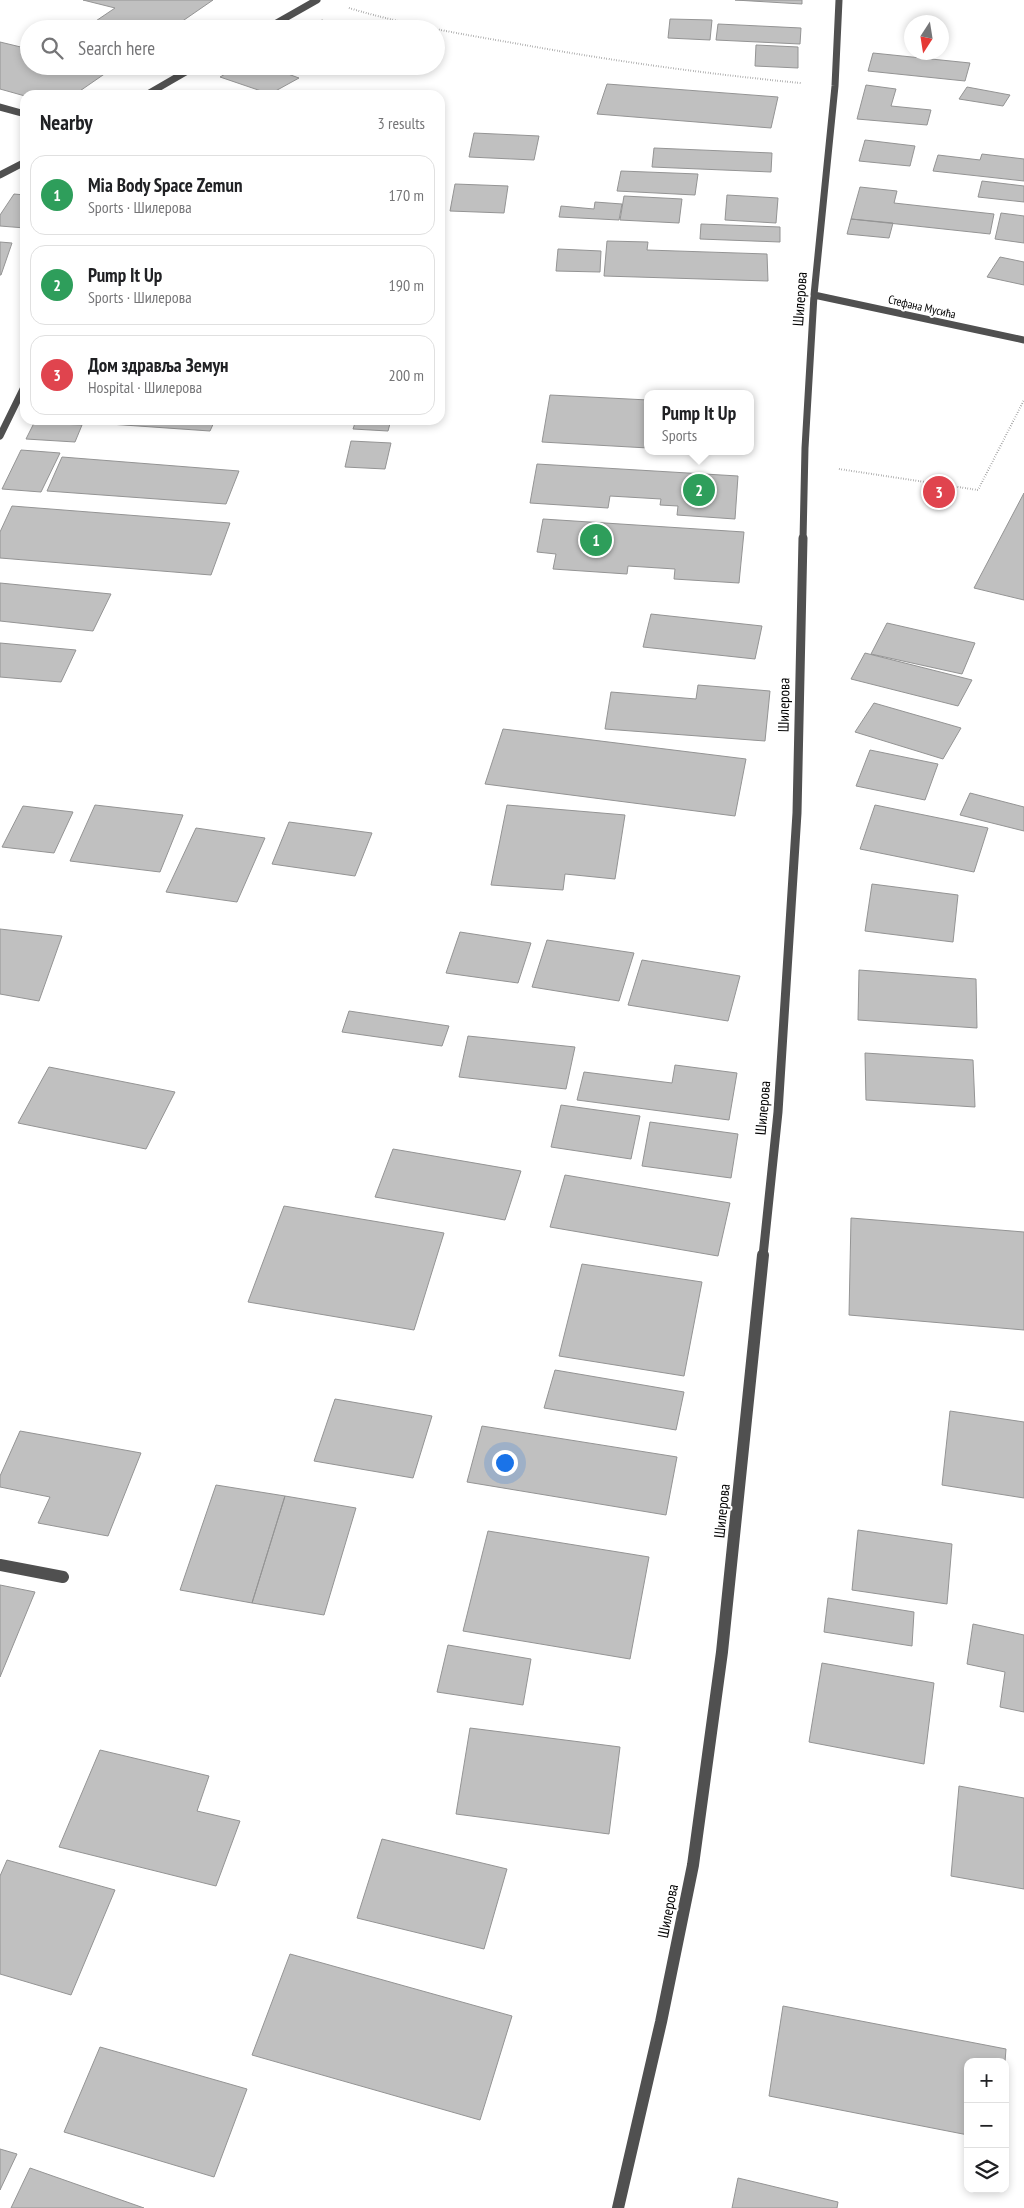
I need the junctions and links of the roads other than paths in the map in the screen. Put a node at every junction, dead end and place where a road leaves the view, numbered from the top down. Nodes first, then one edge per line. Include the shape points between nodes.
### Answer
1 (317, 0) edge
2 (839, 0) edge
3 (282, 20) edge
4 (181, 75) edge
5 (155, 90) edge
6 (0, 107) edge
7 (20, 113) edge
8 (20, 165) edge
9 (0, 175) edge
10 (814, 295) junction
11 (1024, 340) edge
12 (20, 395) edge
13 (0, 436) edge
14 (0, 1564) edge
15 (63, 1577) dead end
16 (618, 2208) edge

1 - 3 street
2 - 10 street, Шилерова via 835,86
4 - 5 street
6 - 7 street
8 - 9 street
10 - 11 street, Стефана Мусића
10 - 16 street, Шилерова via 804,463 797,812 778,1112 723,1642 693,1865
12 - 13 street
14 - 15 street

